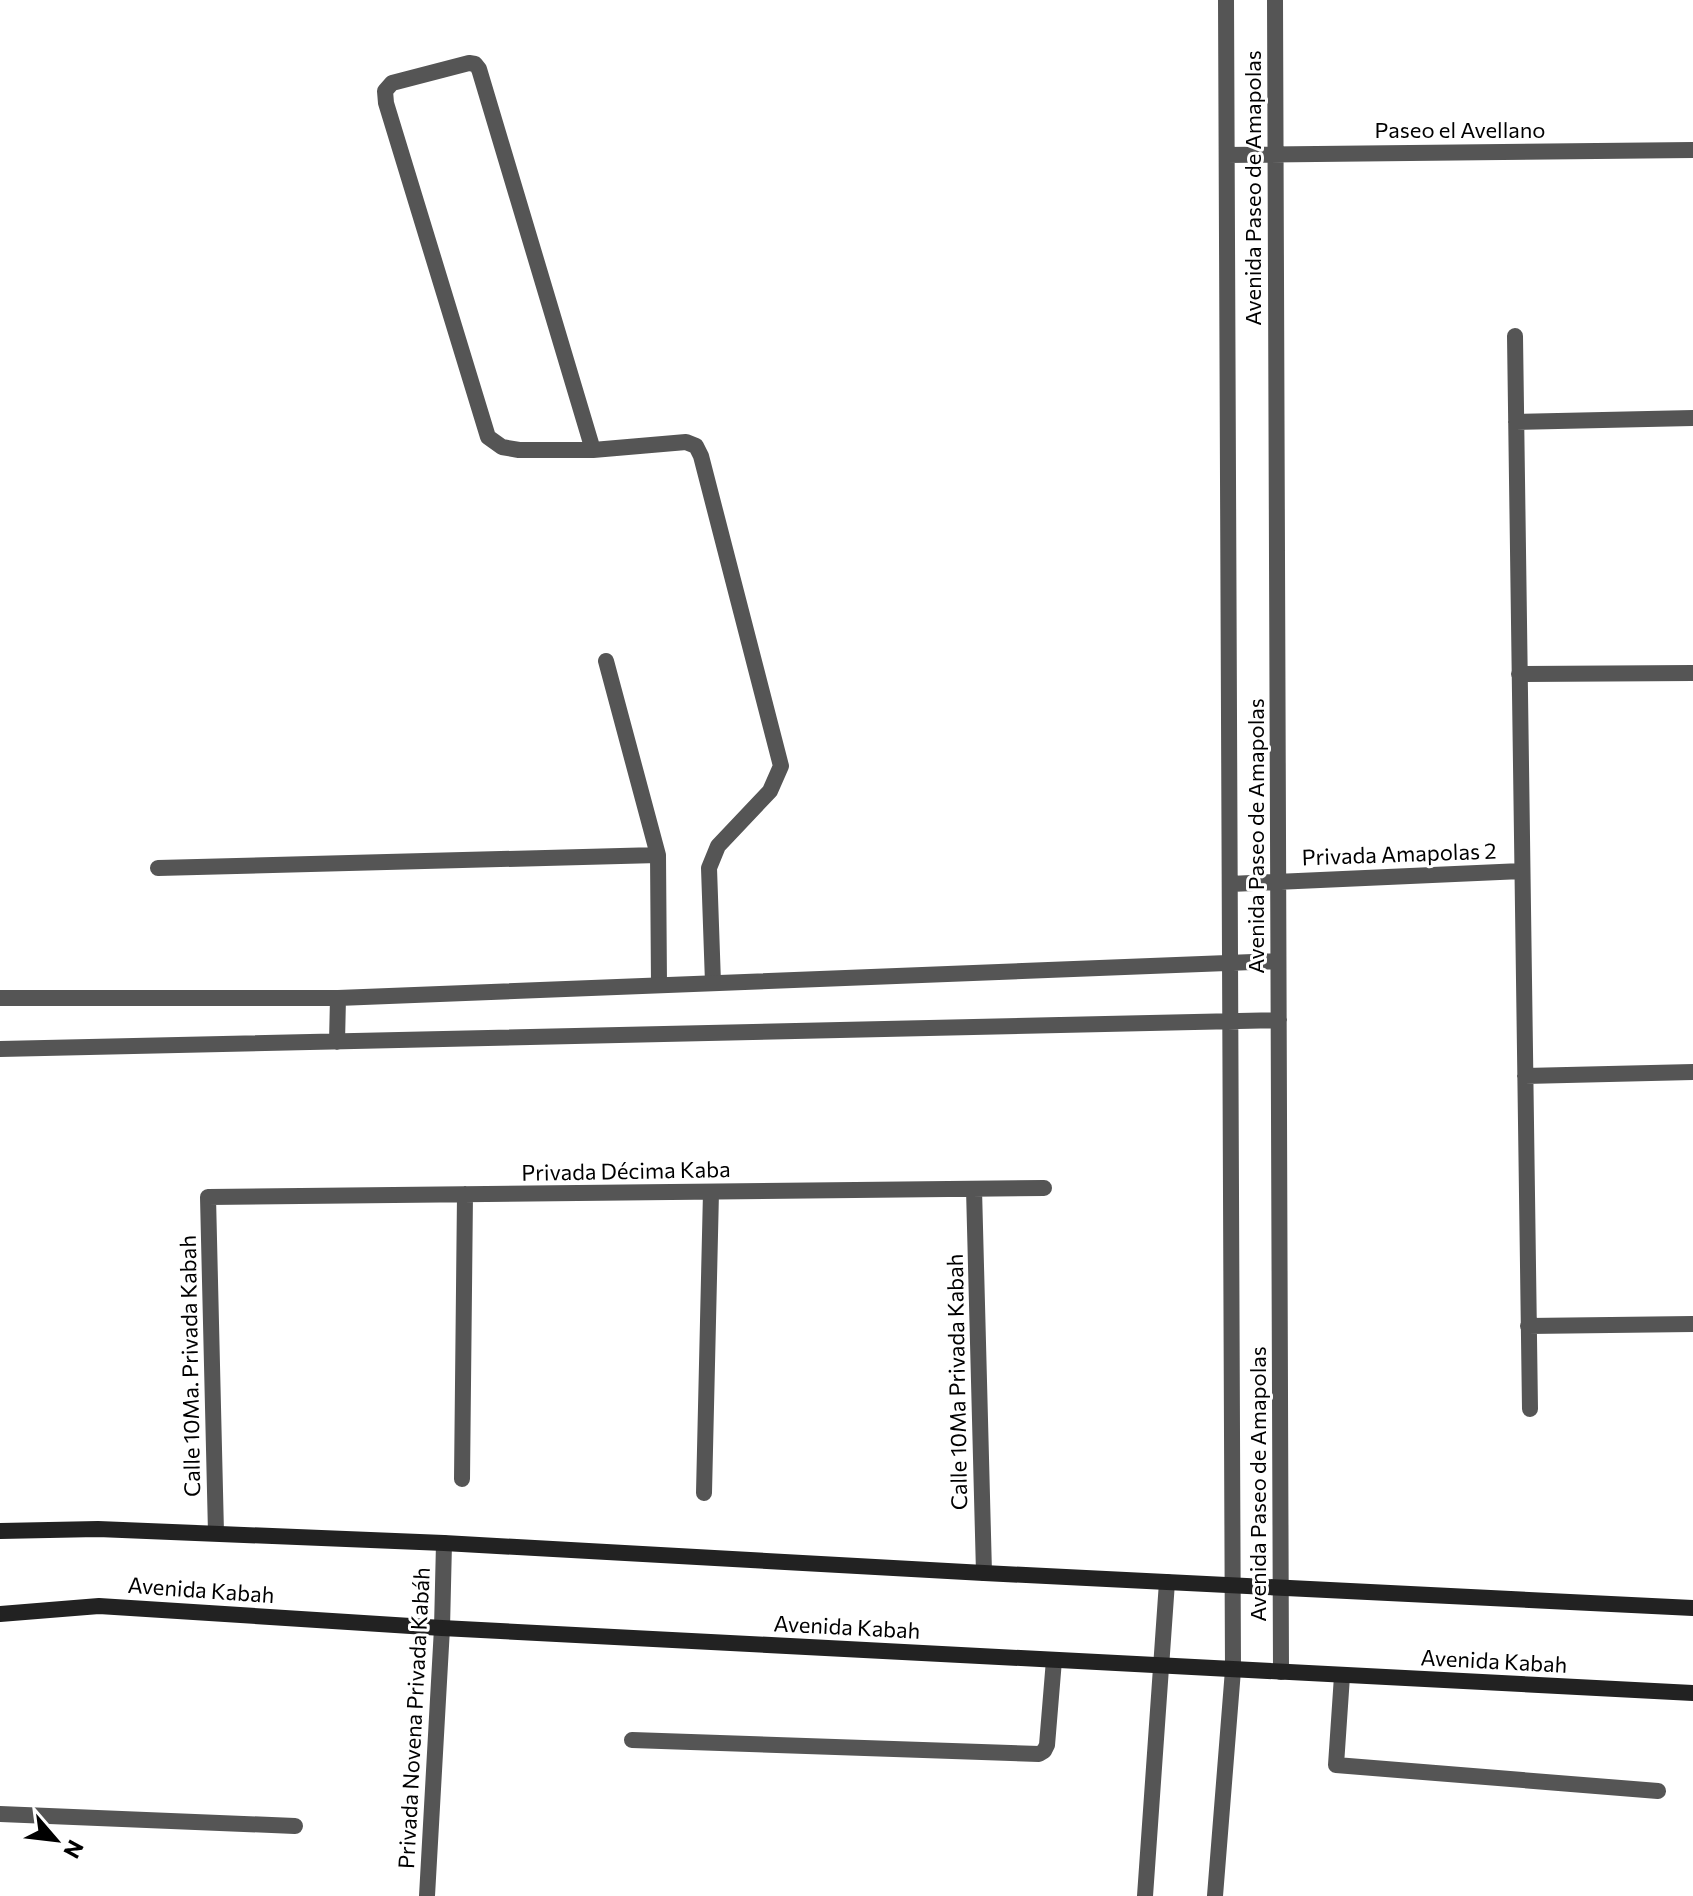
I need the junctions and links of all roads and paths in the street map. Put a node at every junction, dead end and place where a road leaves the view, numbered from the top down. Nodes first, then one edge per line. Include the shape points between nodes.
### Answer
1 (1226, 0) edge
2 (1275, 0) edge
3 (1693, 150) edge
4 (1275, 153) junction
5 (1227, 155) junction
6 (1515, 336) dead end
7 (1693, 418) edge
8 (1516, 422) junction
9 (593, 450) junction
10 (606, 661) dead end
11 (1693, 673) edge
12 (1519, 674) junction
13 (658, 855) junction
14 (158, 868) dead end
15 (1522, 871) junction
16 (1278, 881) junction
17 (1230, 884) junction
18 (1230, 961) junction
19 (1278, 961) junction
20 (713, 983) junction
21 (659, 985) junction
22 (0, 998) edge
23 (338, 998) junction
24 (1279, 1020) junction
25 (1230, 1023) junction
26 (337, 1042) junction
27 (0, 1049) edge
28 (1693, 1072) edge
29 (1525, 1076) junction
30 (1044, 1188) dead end
31 (974, 1189) junction
32 (711, 1192) junction
33 (465, 1194) junction
34 (208, 1197) joint
35 (1693, 1324) edge
36 (1528, 1326) junction
37 (1530, 1409) dead end
38 (462, 1479) dead end
39 (704, 1493) dead end
40 (0, 1531) edge
41 (216, 1533) junction
42 (444, 1543) junction
43 (984, 1573) junction
44 (1167, 1582) junction
45 (1232, 1585) junction
46 (1280, 1588) junction
47 (1693, 1608) edge
48 (0, 1614) edge
49 (442, 1628) junction
50 (1054, 1660) junction
51 (1161, 1666) junction
52 (1233, 1670) junction
53 (1281, 1672) junction
54 (1342, 1676) junction
55 (1693, 1693) edge
56 (632, 1740) dead end
57 (1658, 1791) dead end
58 (0, 1814) edge
59 (295, 1826) dead end
60 (427, 1896) edge
61 (1145, 1896) edge
62 (1215, 1896) edge

1 - 5 street, Avenida Paseo de Amapolas
2 - 4 street, Avenida Paseo de Amapolas
3 - 4 street, Paseo el Avellano
4 - 5 street, Paseo el Avellano
4 - 16 street, Avenida Paseo de Amapolas
5 - 17 street, Avenida Paseo de Amapolas
6 - 8 street
7 - 8 street
8 - 12 street
9 - 9 street via 479,69 469,63 392,83 385,91 386,103 488,437 519,450
9 - 20 street via 686,442 696,446 781,766 770,791 718,846 709,868
10 - 13 street
11 - 12 street
12 - 15 street
13 - 14 street
13 - 21 street
15 - 16 street, Privada Amapolas 2
15 - 29 street
16 - 17 street, Privada Amapolas 2
16 - 19 street, Avenida Paseo de Amapolas
17 - 18 street, Avenida Paseo de Amapolas
18 - 19 street
18 - 20 street
18 - 25 street, Avenida Paseo de Amapolas
19 - 24 street, Avenida Paseo de Amapolas
20 - 21 street
21 - 23 street
22 - 23 street
23 - 26 street
24 - 25 street
24 - 46 street, Avenida Paseo de Amapolas
25 - 26 street
25 - 45 street, Avenida Paseo de Amapolas
26 - 27 street
28 - 29 street
29 - 36 street
30 - 31 street, Privada Décima Kaba
31 - 32 street, Privada Décima Kaba
31 - 43 street, Calle 10Ma Privada Kabah
32 - 33 street, Privada Décima Kaba
32 - 39 street
33 - 34 street, Privada Décima Kaba
33 - 38 street
34 - 41 street, Calle 10Ma. Privada Kabah
35 - 36 street
36 - 37 street
40 - 41 main road
41 - 42 main road
42 - 43 main road
42 - 49 street, Privada Novena Privada Kabáh
43 - 44 main road
44 - 45 main road
44 - 51 street
45 - 46 main road
45 - 52 street, Avenida Paseo de Amapolas
46 - 47 main road
46 - 53 street, Avenida Paseo de Amapolas
48 - 49 main road, Avenida Kabah via 99,1606
49 - 50 main road, Avenida Kabah
49 - 60 street, Privada Novena Privada Kabáh
50 - 51 main road, Avenida Kabah
50 - 56 street via 1047,1745 1039,1754
51 - 52 main road, Avenida Kabah
51 - 61 street
52 - 53 main road, Avenida Kabah
52 - 62 street, Avenida Paseo de Amapolas
53 - 54 main road, Avenida Kabah
54 - 55 main road, Avenida Kabah
54 - 57 street via 1336,1765
58 - 59 street

